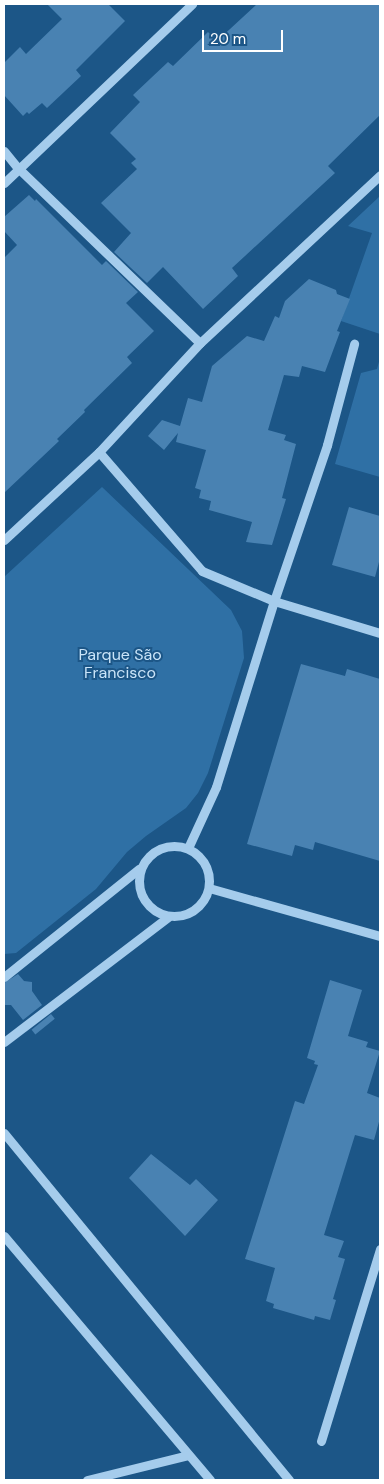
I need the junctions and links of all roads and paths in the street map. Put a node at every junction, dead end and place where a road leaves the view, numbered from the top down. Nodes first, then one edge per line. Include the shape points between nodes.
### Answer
1 (192, 4) edge
2 (4, 151) edge
3 (18, 168) junction
4 (380, 175) edge
5 (4, 183) edge
6 (200, 343) junction
7 (354, 344) dead end
8 (99, 452) junction
9 (4, 540) edge
10 (274, 601) junction
11 (380, 633) edge
12 (188, 848) junction
13 (139, 869) junction
14 (209, 888) junction
15 (168, 917) junction
16 (380, 936) edge
17 (4, 977) edge
18 (4, 1042) edge
19 (4, 1132) edge
20 (4, 1236) edge
21 (380, 1249) edge
22 (321, 1441) dead end
23 (188, 1455) junction
24 (86, 1480) edge
25 (210, 1480) edge
26 (289, 1480) edge

1 - 3 street
2 - 3 street
3 - 5 street
3 - 6 street
4 - 6 street
6 - 8 street
7 - 10 street via 327,445
8 - 9 street
8 - 10 street via 202,571
10 - 11 street
10 - 12 street via 216,787
12 - 13 street via 173,845 158,848 147,856
12 - 14 street via 205,865
13 - 15 street via 138,890 149,908
13 - 17 street
14 - 15 street via 204,901 194,910 182,916
14 - 16 street
15 - 18 street
19 - 26 street
20 - 23 street
21 - 22 street
23 - 24 street
23 - 25 street

